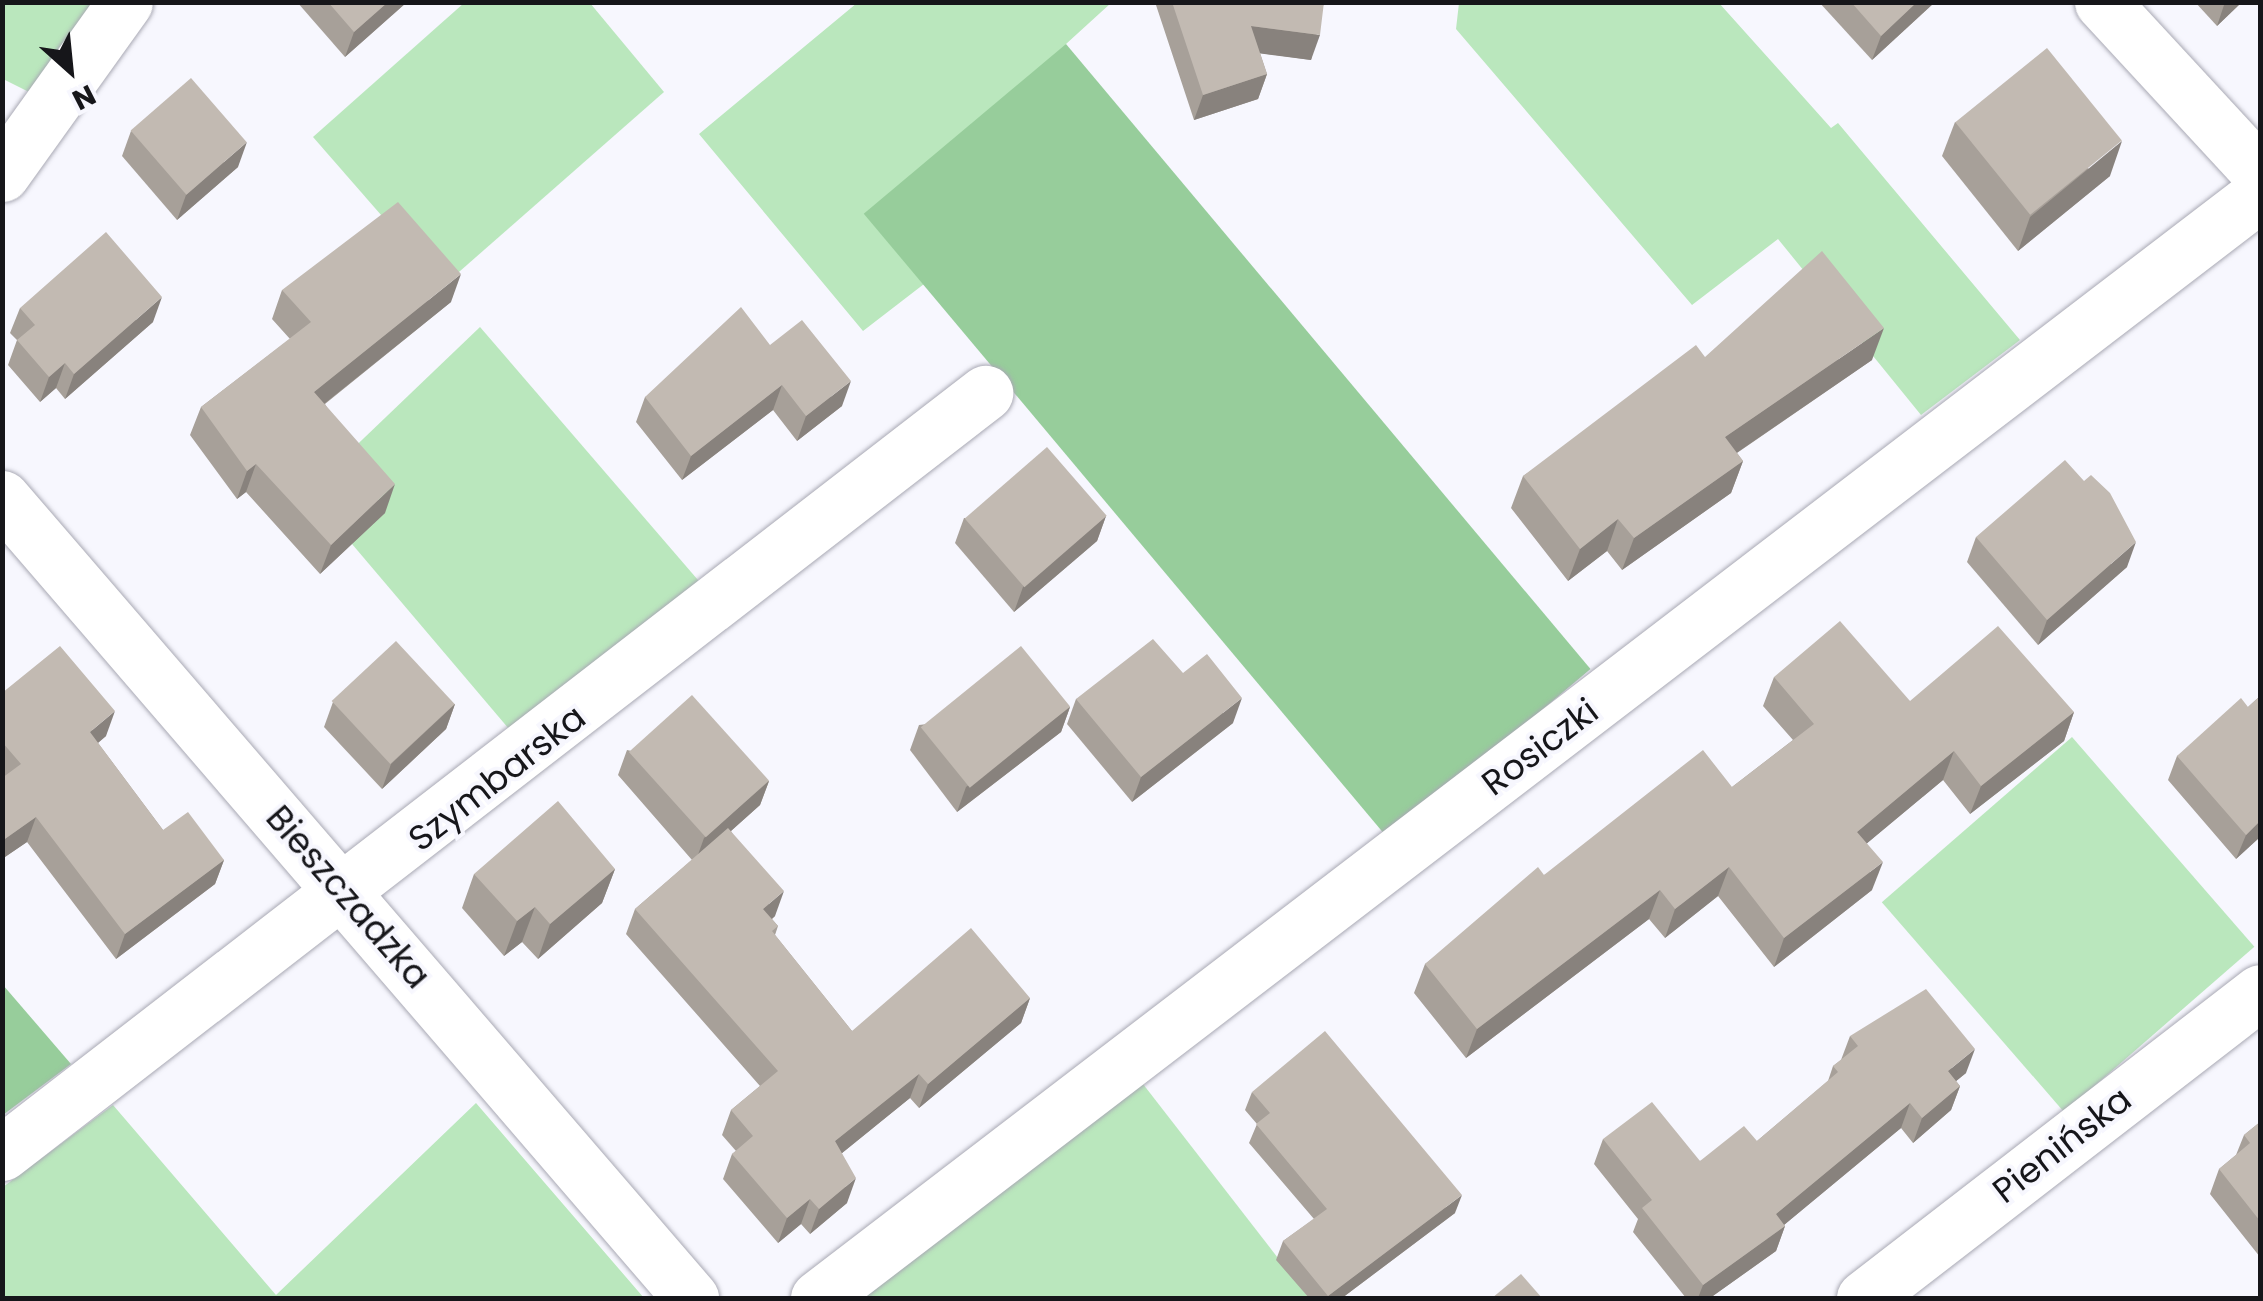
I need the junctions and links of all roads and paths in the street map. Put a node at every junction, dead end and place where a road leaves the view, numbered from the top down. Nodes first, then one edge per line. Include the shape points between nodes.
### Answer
1 (125, 2) edge
2 (2102, 2) edge
3 (2260, 173) edge
4 (2, 174) edge
5 (2260, 194) edge
6 (984, 392) dead end
7 (2, 498) edge
8 (347, 894) junction
9 (2260, 992) edge
10 (2, 1153) edge
11 (691, 1298) edge
12 (818, 1298) edge
13 (1864, 1298) edge

1 - 4 street
2 - 3 street
5 - 12 street, Rosiczki
6 - 8 street, Szymbarska
7 - 8 street, Bieszczadzka
8 - 10 street, Szymbarska
8 - 11 street, Bieszczadzka
9 - 13 street, Pienińska

